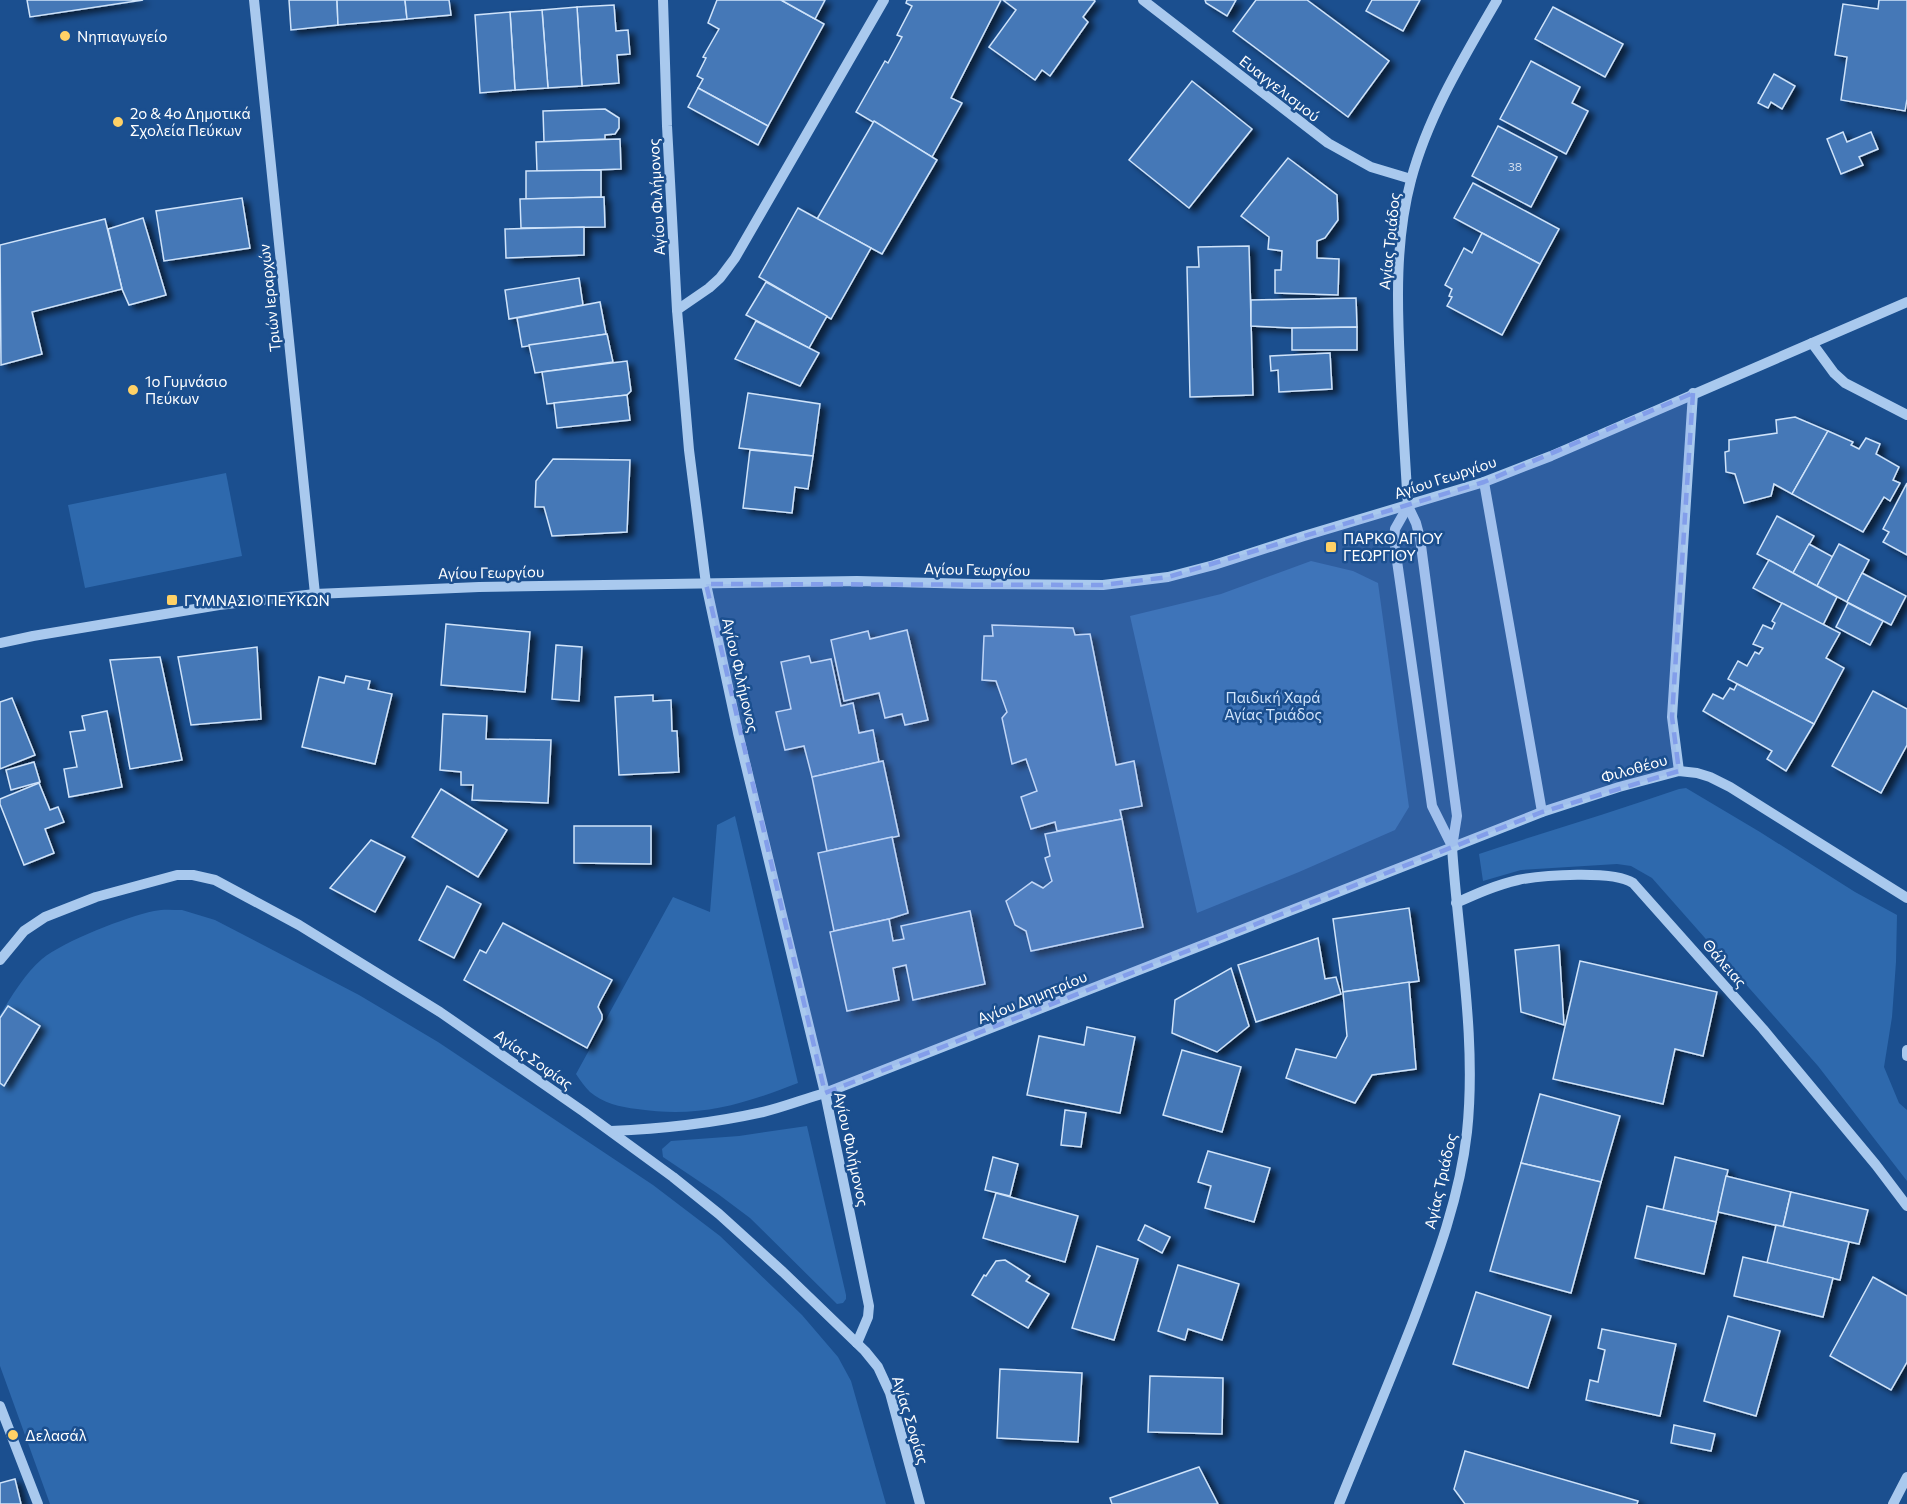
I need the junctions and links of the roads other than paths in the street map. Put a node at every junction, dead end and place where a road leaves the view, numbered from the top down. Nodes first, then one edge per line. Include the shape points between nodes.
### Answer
1 (254, 0) edge
2 (663, 0) edge
3 (884, 0) edge
4 (1143, 0) edge
5 (1497, 0) edge
6 (1411, 179) junction
7 (1907, 302) edge
8 (677, 310) junction
9 (1812, 343) junction
10 (1693, 393) junction
11 (1907, 415) edge
12 (1484, 482) junction
13 (1408, 506) junction
14 (706, 585) junction
15 (315, 594) junction
16 (0, 643) edge
17 (1679, 771) junction
18 (1542, 812) junction
19 (1452, 847) junction
20 (1907, 898) edge
21 (1456, 903) junction
22 (0, 960) edge
23 (1907, 1050) edge
24 (1907, 1056) edge
25 (825, 1093) junction
26 (611, 1131) junction
27 (1907, 1206) edge
28 (857, 1343) junction
29 (0, 1406) edge
30 (1907, 1477) edge
31 (38, 1504) edge
32 (920, 1504) edge
33 (1339, 1504) edge
34 (1893, 1504) edge

1 - 15 street, Τριών Ιεραρχών
2 - 8 street, Αγίου Φιλήμονος
3 - 8 street via 735,258 710,288
4 - 6 street, Ευαγγελισμού via 1328,143 1371,167
5 - 6 street, Αγίας Τριάδος via 1442,99
6 - 13 street, Αγίας Τριάδος via 1400,249 1397,309
7 - 9 street, Αγίου Γεωργίου
8 - 14 street, Αγίου Φιλήμονος
9 - 10 street, Αγίου Γεωργίου
9 - 11 street via 1845,383
10 - 12 street, Αγίου Γεωργίου
10 - 17 street via 1672,717
12 - 13 street, Αγίου Γεωργίου
12 - 18 street
13 - 14 street, Αγίου Γεωργίου via 1214,565 1132,582
13 - 19 street, Αγίας Τριάδος via 1420,538 1457,816
13 - 19 street, Αγίας Τριάδος via 1395,529 1395,540 1432,806
14 - 15 street, Αγίου Γεωργίου
14 - 25 street, Αγίου Φιλήμονος
15 - 16 street, Αγίου Γεωργίου via 219,605
17 - 18 street, Φιλοθέου
17 - 20 street, Φιλοθέου via 1696,773 1730,787
18 - 19 street, Φιλοθέου
19 - 21 street, Αγίας Τριάδος
19 - 25 street, Αγίου Δημητρίου
21 - 27 street, Θάλειας via 1518,880 1617,876 1634,883 1763,1029
21 - 33 street, Αγίας Τριάδος via 1469,1062 1460,1173 1431,1272
22 - 26 street, Αγίας Σοφίας via 24,931 62,909 177,875 203,877 264,905 404,990
23 - 24 street
25 - 26 street, Αγίου Δημητρίου via 735,1118
25 - 28 street, Αγίου Φιλήμονος via 868,1306 868,1317
26 - 28 street, Αγίας Σοφίας via 719,1214
28 - 32 street, Αγίας Σοφίας via 885,1379
29 - 31 street
30 - 34 street

